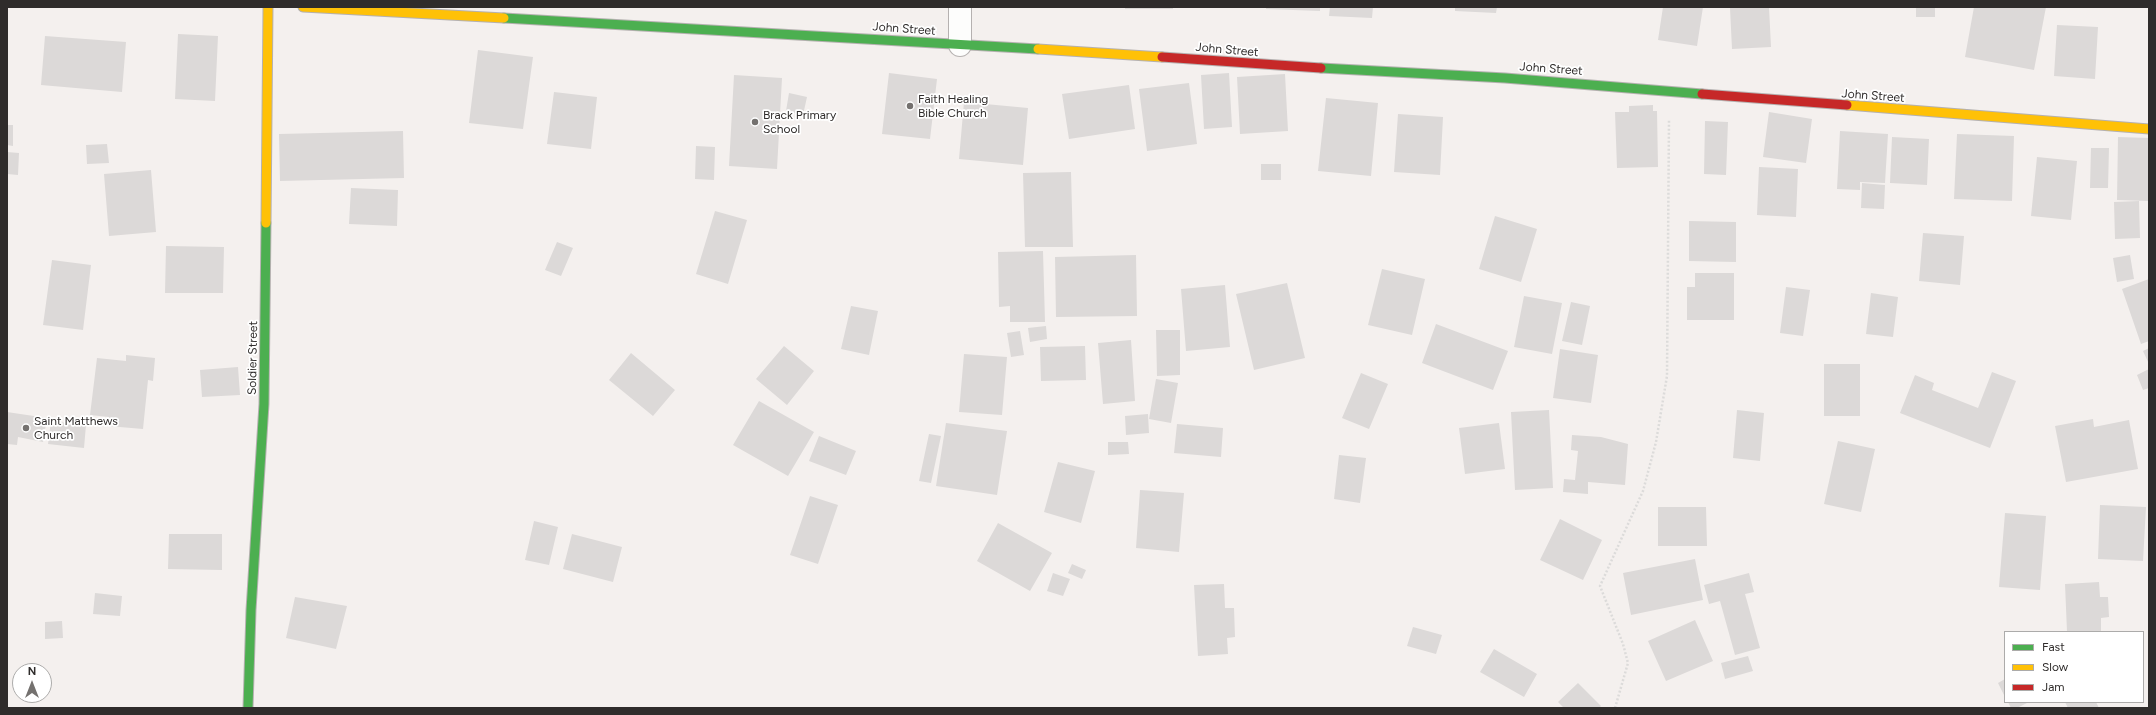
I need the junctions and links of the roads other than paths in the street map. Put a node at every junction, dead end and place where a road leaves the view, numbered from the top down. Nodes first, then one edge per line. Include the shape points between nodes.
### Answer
1 (268, 7) edge
2 (303, 7) edge
3 (960, 7) edge
4 (960, 45) junction
5 (2149, 129) edge
6 (248, 708) edge

1 - 6 street, Soldier Street via 264,404 251,602
2 - 4 street, John Street
3 - 4 street
4 - 5 street, John Street via 1505,78

